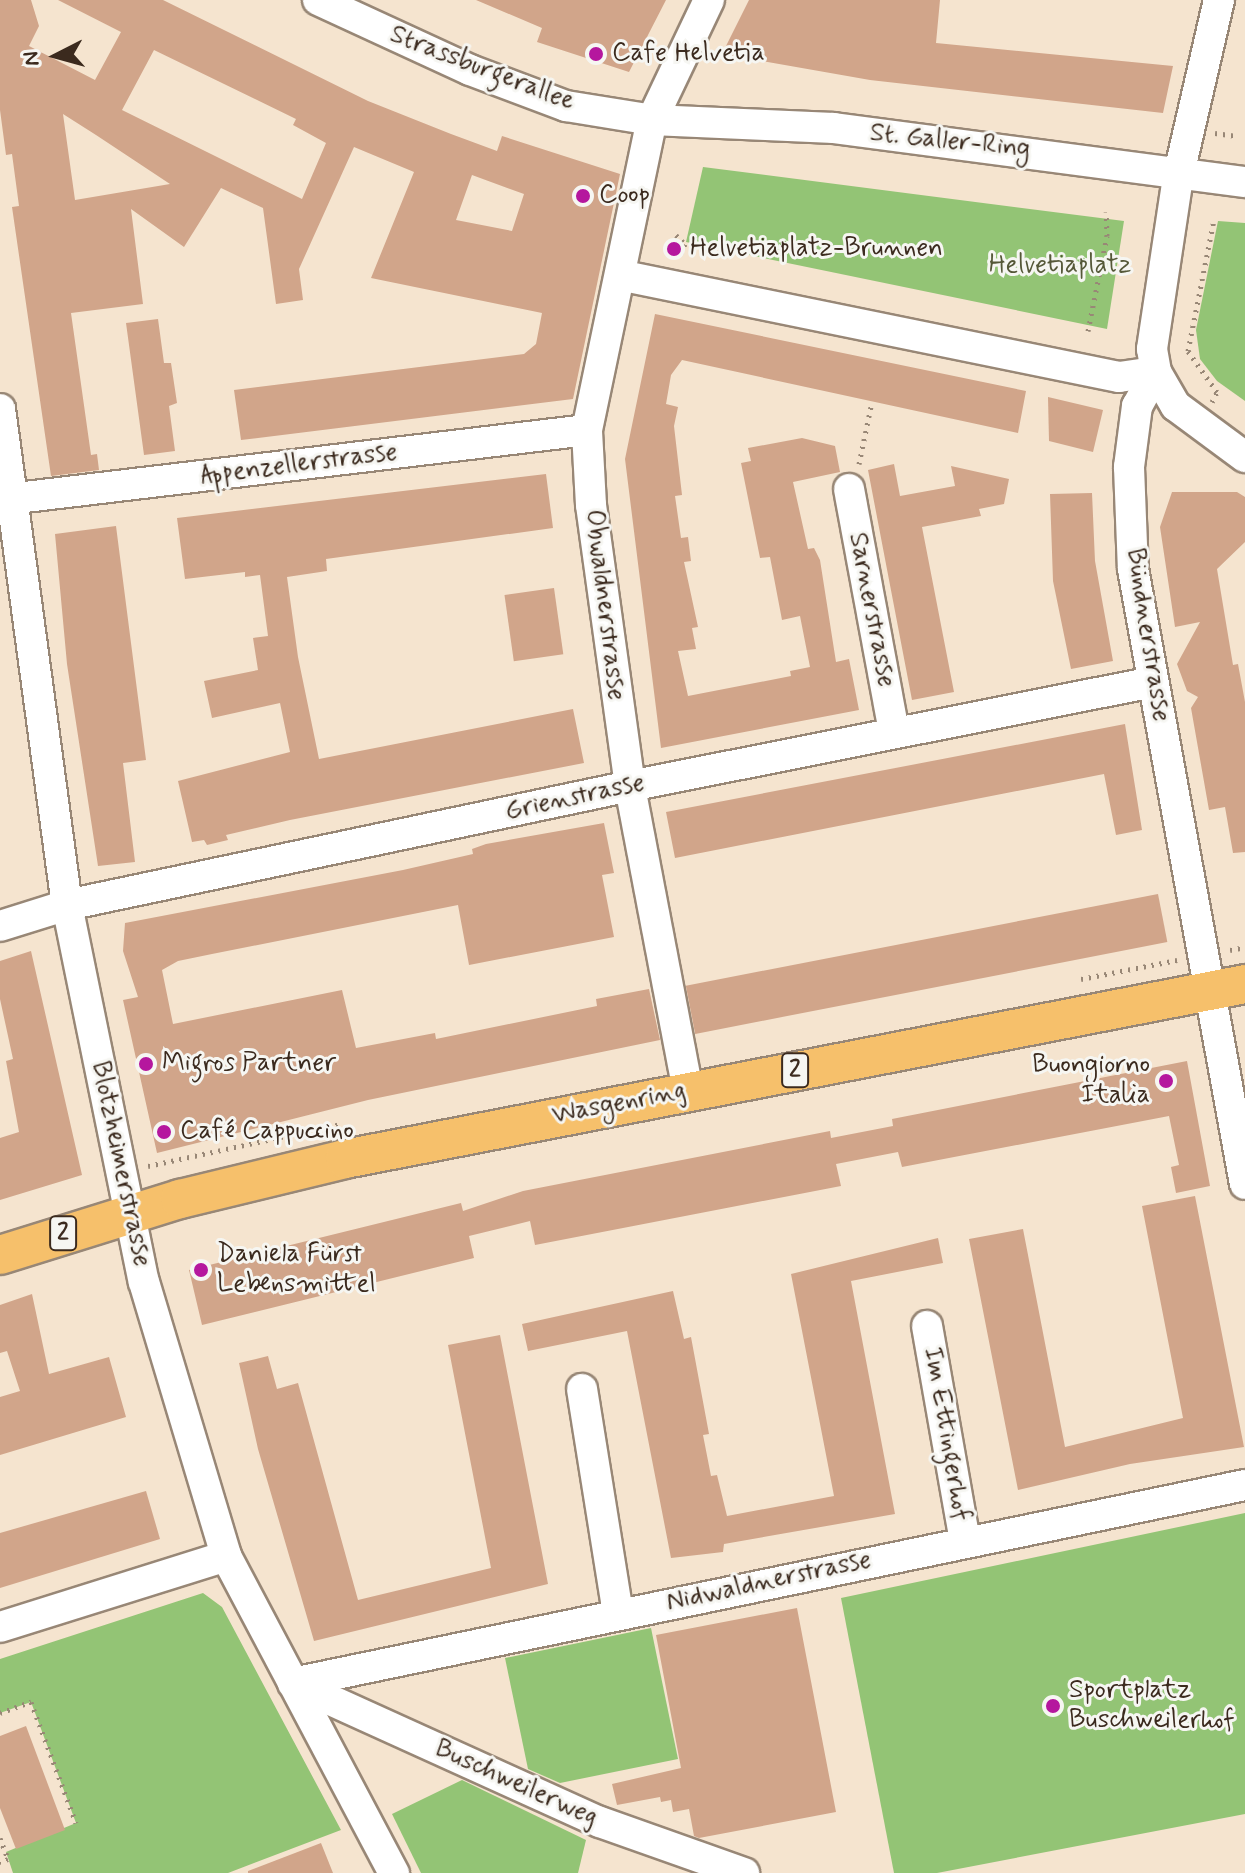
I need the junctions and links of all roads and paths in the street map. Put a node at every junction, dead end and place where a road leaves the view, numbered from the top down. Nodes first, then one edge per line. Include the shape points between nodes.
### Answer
1 (318, 0) edge
2 (709, 0) edge
3 (1219, 0) edge
4 (652, 120) junction
5 (1178, 177) junction
6 (1245, 182) edge
7 (1106, 212) dead end
8 (1214, 220) dead end
9 (676, 235) dead end
10 (671, 260) dead end
11 (624, 276) junction
12 (1088, 331) dead end
13 (1156, 372) junction
14 (872, 402) dead end
15 (0, 409) edge
16 (1198, 427) junction
17 (587, 430) junction
18 (862, 448) dead end
19 (1245, 457) edge
20 (849, 489) dead end
21 (6, 499) edge
22 (1153, 682) junction
23 (894, 732) junction
24 (630, 786) junction
25 (67, 905) junction
26 (0, 926) edge
27 (1227, 988) edge
28 (688, 1091) junction
29 (1245, 1184) edge
30 (127, 1213) junction
31 (0, 1255) edge
32 (927, 1326) dead end
33 (582, 1389) dead end
34 (1245, 1485) edge
35 (965, 1542) junction
36 (226, 1556) junction
37 (618, 1613) junction
38 (0, 1627) edge
39 (293, 1683) junction
40 (0, 1713) edge
41 (76, 1823) dead end
42 (0, 1838) edge
43 (0, 1862) edge
44 (394, 1873) edge
45 (744, 1873) edge

1 - 4 street, Strassburgerallee via 470,70 566,106
2 - 4 street, Obwaldnerstrasse
3 - 5 street
4 - 5 street, St. Galler-Ring via 834,128 1058,154
4 - 11 street, Obwaldnerstrasse
5 - 6 street, St. Galler-Ring
5 - 13 street via 1152,349
7 - 12 path via 1107,236
8 - 16 path via 1188,351 1217,392
9 - 10 path via 685,244 683,255
11 - 13 street via 1119,377
11 - 17 street, Obwaldnerstrasse
13 - 16 street via 1176,406
13 - 22 street, Bündnerstrasse via 1137,406 1129,467 1133,569
14 - 18 path
15 - 21 street, Blotzheimerstrasse
16 - 19 street
17 - 21 street, Appenzellerstrasse
17 - 24 street, Obwaldnerstrasse via 591,505
20 - 23 street, Sarnerstrasse
21 - 25 street, Blotzheimerstrasse
22 - 23 street, Grienstrasse
22 - 27 street, Bündnerstrasse
23 - 24 street, Grienstrasse
24 - 25 street, Grienstrasse
24 - 28 street, Obwaldnerstrasse
25 - 26 street, Grienstrasse
25 - 30 street, Blotzheimerstrasse
27 - 28 main road, Wasgenring / 2
27 - 29 street
28 - 30 main road, Wasgenring / 2 via 345,1159
30 - 31 main road, Wasgenring / 2
30 - 36 street, Blotzheimerstrasse
32 - 35 street, Im Ettingerhof
33 - 37 street
34 - 35 street, Nidwaldnerstrasse
35 - 37 street, Nidwaldnerstrasse
36 - 38 street
36 - 39 street, Blotzheimerstrasse
37 - 39 street, Nidwaldnerstrasse
39 - 44 street, Blotzheimerstrasse
39 - 45 street, Buschweilerweg via 600,1822
40 - 41 path via 31,1702
42 - 43 path via 8,1859

